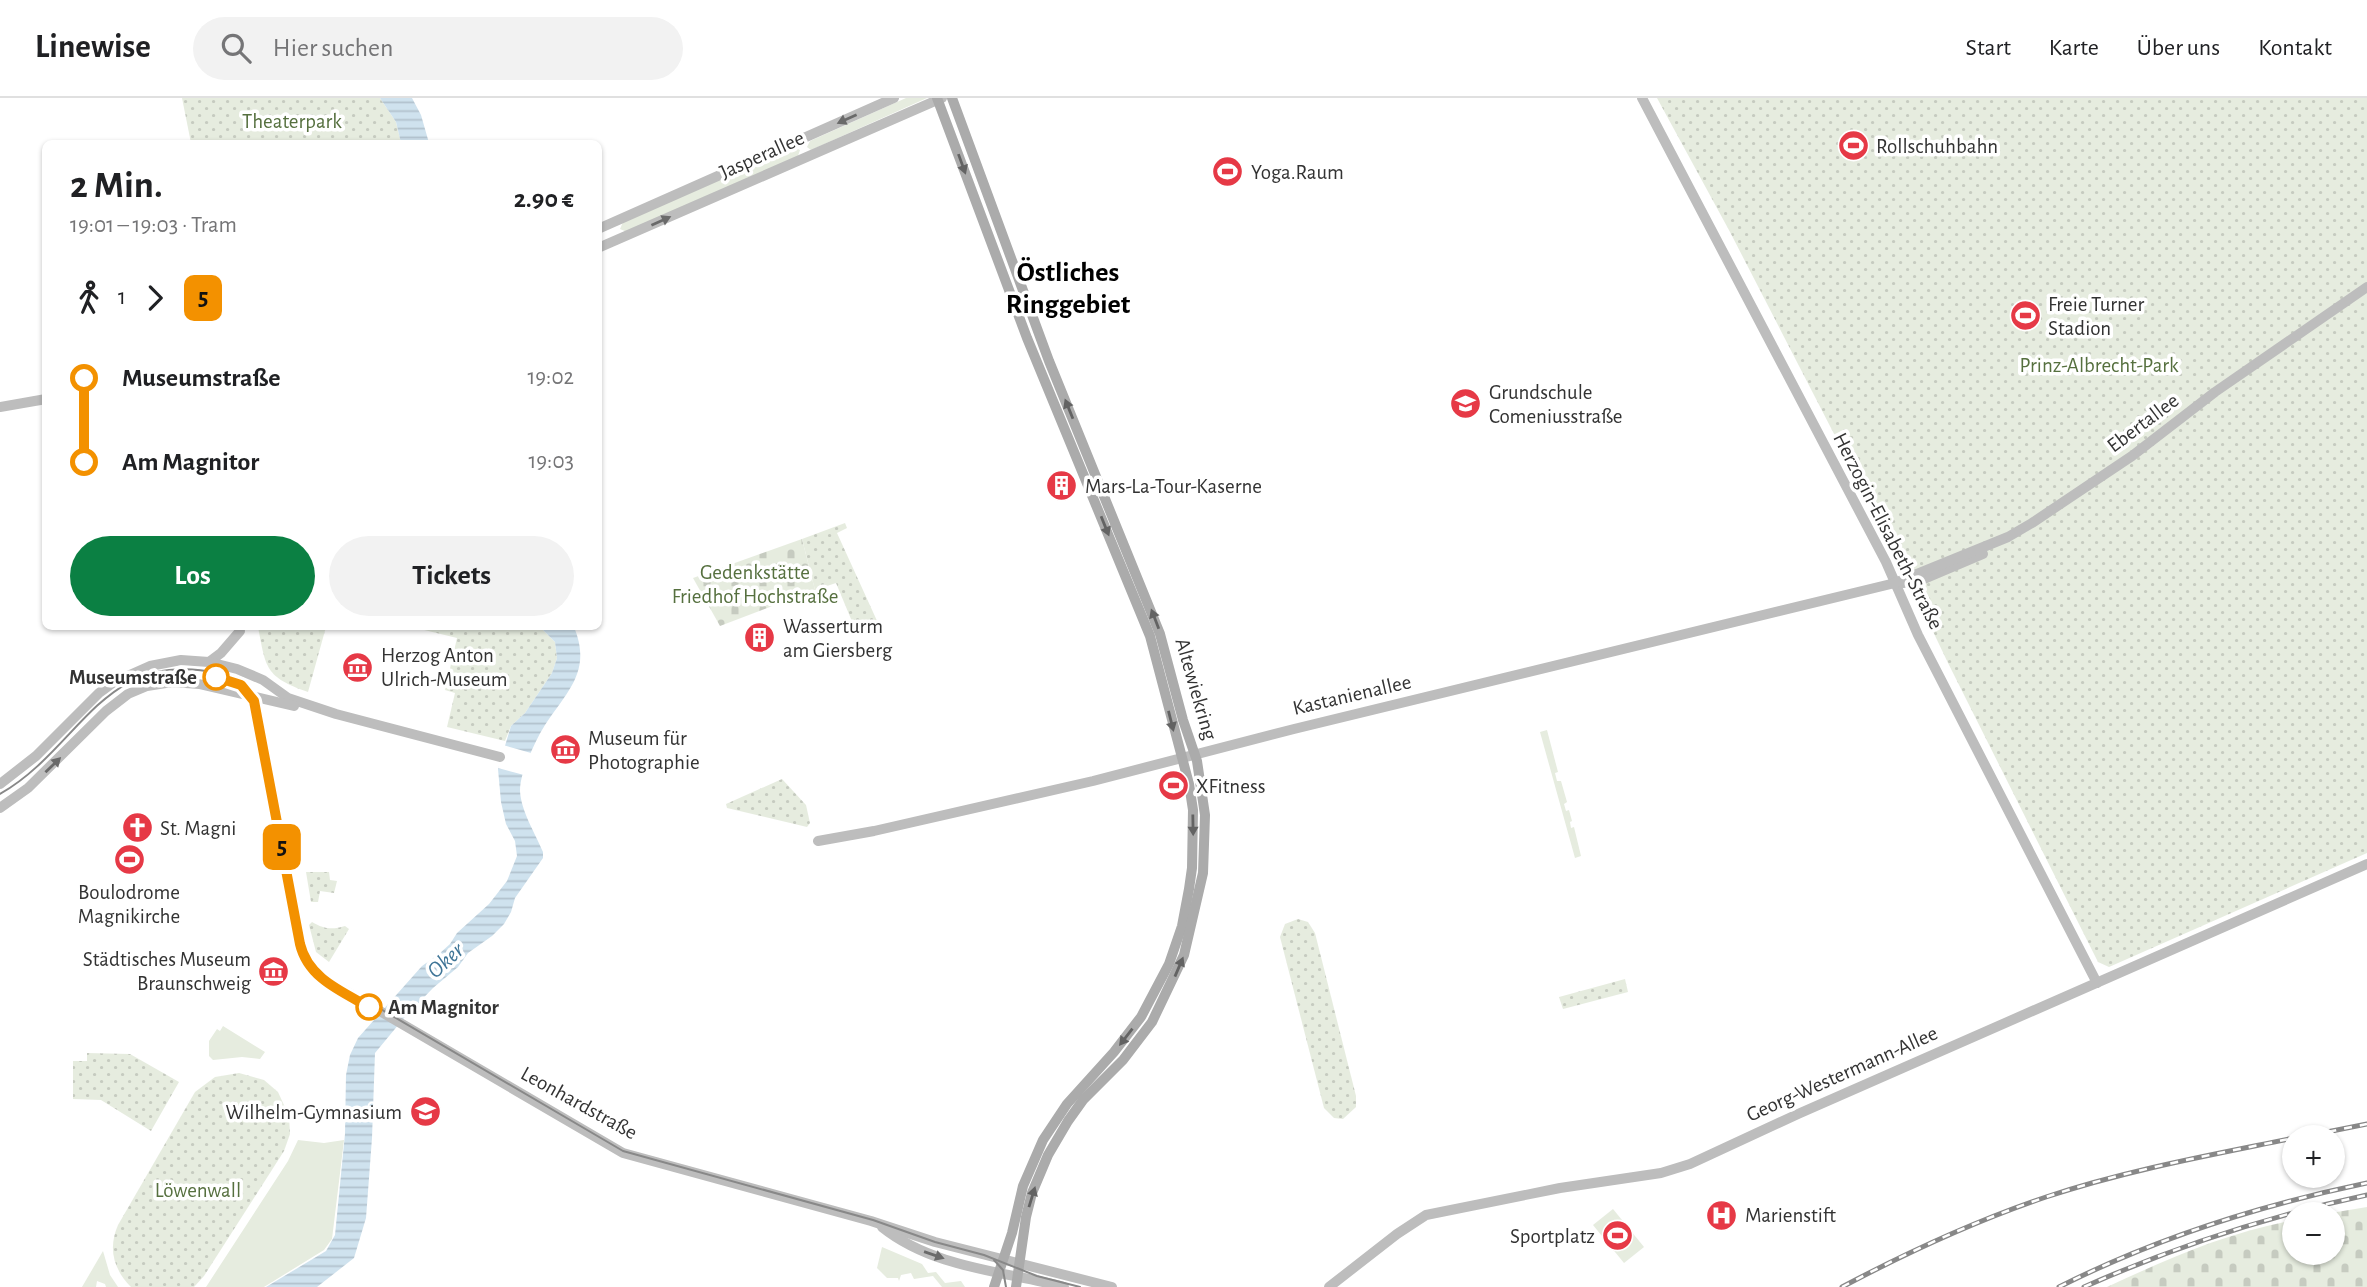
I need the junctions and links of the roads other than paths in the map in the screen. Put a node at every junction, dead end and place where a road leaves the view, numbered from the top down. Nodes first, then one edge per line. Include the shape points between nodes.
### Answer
1 (894, 98) edge
2 (952, 98) edge
3 (1642, 98) edge
4 (939, 99) edge
5 (799, 140) junction
6 (805, 157) junction
7 (613, 222) junction
8 (602, 227) edge
9 (620, 239) junction
10 (602, 246) edge
11 (2367, 287) edge
12 (42, 400) edge
13 (0, 407) edge
14 (1895, 583) junction
15 (240, 631) dead end
16 (209, 662) junction
17 (336, 714) junction
18 (1195, 754) junction
19 (500, 757) dead end
20 (1181, 758) junction
21 (0, 784) edge
22 (0, 808) edge
23 (818, 841) dead end
24 (2367, 864) edge
25 (325, 979) dead end
26 (2097, 982) junction
27 (875, 1223) junction
28 (1003, 1260) junction
29 (1019, 1264) junction
30 (999, 1273) junction
31 (1017, 1282) edge
32 (994, 1287) edge
33 (1064, 1287) edge
34 (1112, 1287) edge
35 (1329, 1287) edge

1 -> 5 street, Jasperallee
18 -> 2 main road, Altewiekring via 1160,634 1049,361
3 - 14 street, Herzogin-Elisabeth-Straße
4 - 6 street, Jasperallee
4 -> 20 main road, Altewiekring via 1027,338 1150,636
5 - 6 street
5 - 7 street, Jasperallee
9 -> 6 street, Jasperallee
7 - 8 street, Jasperallee
7 - 9 street
9 - 10 street, Jasperallee
11 - 14 street, Ebertallee via 2064,504 2008,537
12 - 13 street
14 - 18 street, Kastanienallee
14 - 26 street, Herzogin-Elisabeth-Straße
15 - 16 street
16 - 17 street via 251,674 288,698
16 - 21 street via 166,662 114,682
17 - 19 street
22 -> 17 street via 28,788 106,711 148,686 200,684
18 - 20 street, Kastanienallee
29 -> 18 main road, Altewiekring via 1030,1201 1048,1155 1083,1100 1152,1022 1184,954 1203,873 1205,815
20 - 23 street, Kastanienallee via 990,806
20 -> 28 main road, Altewiekring via 1191,798 1193,857 1172,956 1141,1017 1067,1104 1043,1140 1023,1186
24 - 26 street, Georg-Westermann-Allee
25 - 27 street, Leonhardstraße via 623,1153
26 - 35 street, Georg-Westermann-Allee via 1674,1170 1426,1215
27 - 28 street, Leonhardstraße
27 -> 30 street, Leonhardstraße via 927,1253
28 - 29 street, Leonhardstraße
28 - 30 main road, Altewiekring
29 - 31 main road, Altewiekring
29 - 34 street, Leonhardstraße
30 - 31 street, Leonhardstraße
30 - 32 main road, Altewiekring
31 - 33 street, Leonhardstraße

